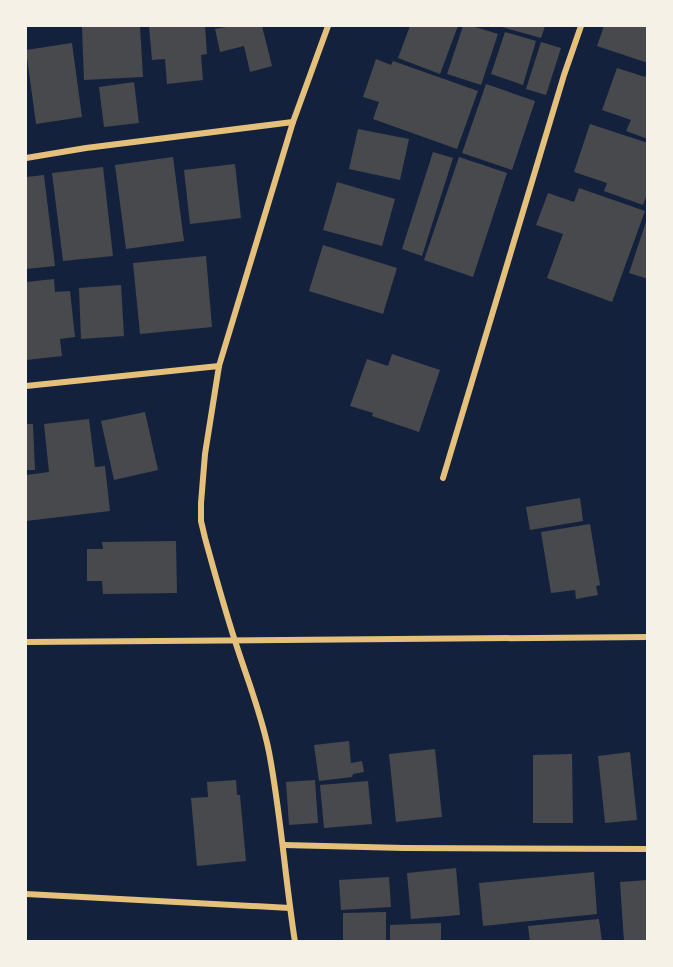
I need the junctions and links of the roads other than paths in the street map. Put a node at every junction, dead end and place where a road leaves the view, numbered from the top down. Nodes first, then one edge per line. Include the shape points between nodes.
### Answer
1 (328, 26) edge
2 (580, 26) edge
3 (292, 122) junction
4 (26, 158) edge
5 (219, 366) junction
6 (26, 386) edge
7 (443, 478) dead end
8 (648, 637) edge
9 (235, 640) junction
10 (26, 642) edge
11 (284, 845) junction
12 (648, 849) edge
13 (26, 894) edge
14 (290, 908) junction
15 (295, 942) edge

1 - 3 street
2 - 7 street
3 - 4 street
3 - 5 street
5 - 6 street
5 - 9 street via 205,454 201,520
8 - 9 street
9 - 10 street
9 - 11 street via 261,721
11 - 12 street
11 - 14 street
13 - 14 street
14 - 15 street

